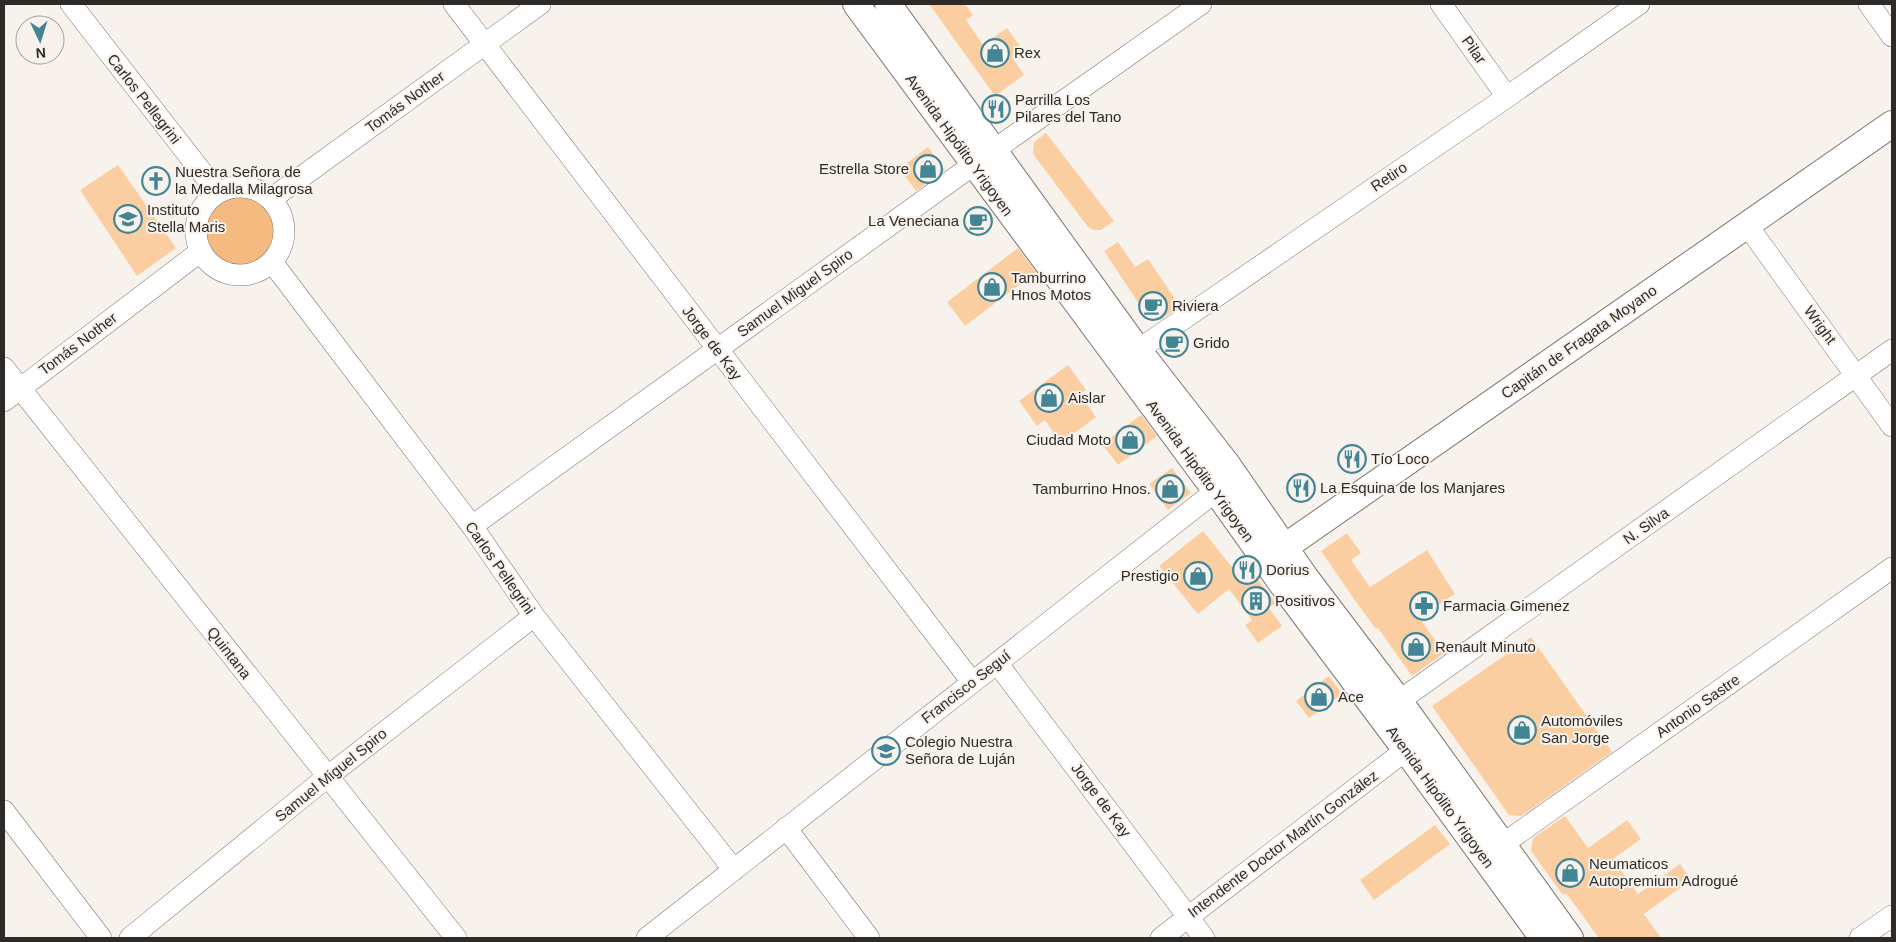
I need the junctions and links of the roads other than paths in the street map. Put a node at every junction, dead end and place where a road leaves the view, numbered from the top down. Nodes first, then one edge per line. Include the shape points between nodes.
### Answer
1 (71, 4) edge
2 (454, 4) edge
3 (540, 4) edge
4 (856, 4) edge
5 (888, 4) edge
6 (1201, 4) edge
7 (1441, 4) edge
8 (1639, 4) edge
9 (1869, 4) edge
10 (1892, 36) edge
11 (484, 44) junction
12 (1507, 97) junction
13 (1892, 124) edge
14 (984, 157) junction
15 (218, 193) junction
16 (271, 199) junction
17 (1747, 225) junction
18 (200, 251) junction
19 (272, 262) junction
20 (717, 349) junction
21 (1138, 350) junction
22 (1892, 350) edge
23 (4, 368) edge
24 (1856, 376) junction
25 (12, 395) edge
26 (1892, 426) edge
27 (1226, 484) junction
28 (472, 526) junction
29 (1275, 553) junction
30 (1892, 568) edge
31 (534, 616) junction
32 (997, 662) junction
33 (972, 682) junction
34 (1399, 701) junction
35 (1406, 750) junction
36 (327, 777) junction
37 (4, 811) edge
38 (786, 828) junction
39 (1503, 844) junction
40 (734, 870) junction
41 (1892, 916) edge
42 (1188, 917) junction
43 (101, 938) edge
44 (130, 938) edge
45 (456, 938) edge
46 (647, 938) edge
47 (869, 938) edge
48 (1161, 938) edge
49 (1204, 938) edge
50 (1543, 938) edge
51 (1570, 938) edge
52 (1860, 938) edge

1 - 15 street, Carlos Pellegrini
2 - 11 street, Jorge de Kay
3 - 11 street, Tomás Nother
4 - 14 main road, Avenida Hipólito Yrigoyen
5 - 14 main road, Avenida Hipólito Yrigoyen
6 - 14 street, Samuel Miguel Spiro
7 - 12 street, Pilar
8 - 12 street, Retiro
9 - 10 street
11 - 16 street, Tomás Nother
11 - 20 street, Jorge de Kay
12 - 21 street, Retiro
13 - 17 main road, Capitán de Fragata Moyano
14 - 20 street, Samuel Miguel Spiro
14 - 21 main road, Avenida Hipólito Yrigoyen
14 - 27 main road, Avenida Hipólito Yrigoyen
15 - 16 street via 231,188 245,188 259,191
15 - 18 street via 200,212 196,225
16 - 19 street via 284,223 282,244
17 - 24 street, Wright
17 - 29 main road, Capitán de Fragata Moyano
18 - 19 street via 216,268 239,275 251,274
18 - 25 street, Tomás Nother
19 - 28 street, Carlos Pellegrini
20 - 28 street, Samuel Miguel Spiro
20 - 33 street, Jorge de Kay
21 - 27 main road, Avenida Hipólito Yrigoyen
22 - 24 street, N. Silva
23 - 25 street, Quintana
24 - 26 street, Wright
24 - 34 street, N. Silva
25 - 36 street, Quintana
27 - 29 main road, Avenida Hipólito Yrigoyen
27 - 32 street, Francisco Seguí
28 - 31 street, Carlos Pellegrini
29 - 34 main road, Avenida Hipólito Yrigoyen via 1306,577
29 - 35 main road, Avenida Hipólito Yrigoyen
30 - 39 street, Antonio Sastre
31 - 36 street, Samuel Miguel Spiro
31 - 40 street, Carlos Pellegrini
32 - 33 street, Francisco Seguí
32 - 42 street, Jorge de Kay
33 - 38 street, Francisco Seguí
34 - 39 main road, Avenida Hipólito Yrigoyen
35 - 42 street, Intendente Doctor Martín González
35 - 50 main road, Avenida Hipólito Yrigoyen
36 - 44 street, Samuel Miguel Spiro
36 - 45 street, Quintana
37 - 43 street
38 - 40 street, Francisco Seguí
38 - 47 street
39 - 51 main road, Avenida Hipólito Yrigoyen
40 - 46 street, Francisco Seguí
41 - 52 street
42 - 48 street, Intendente Doctor Martín González
42 - 49 street, Jorge de Kay

